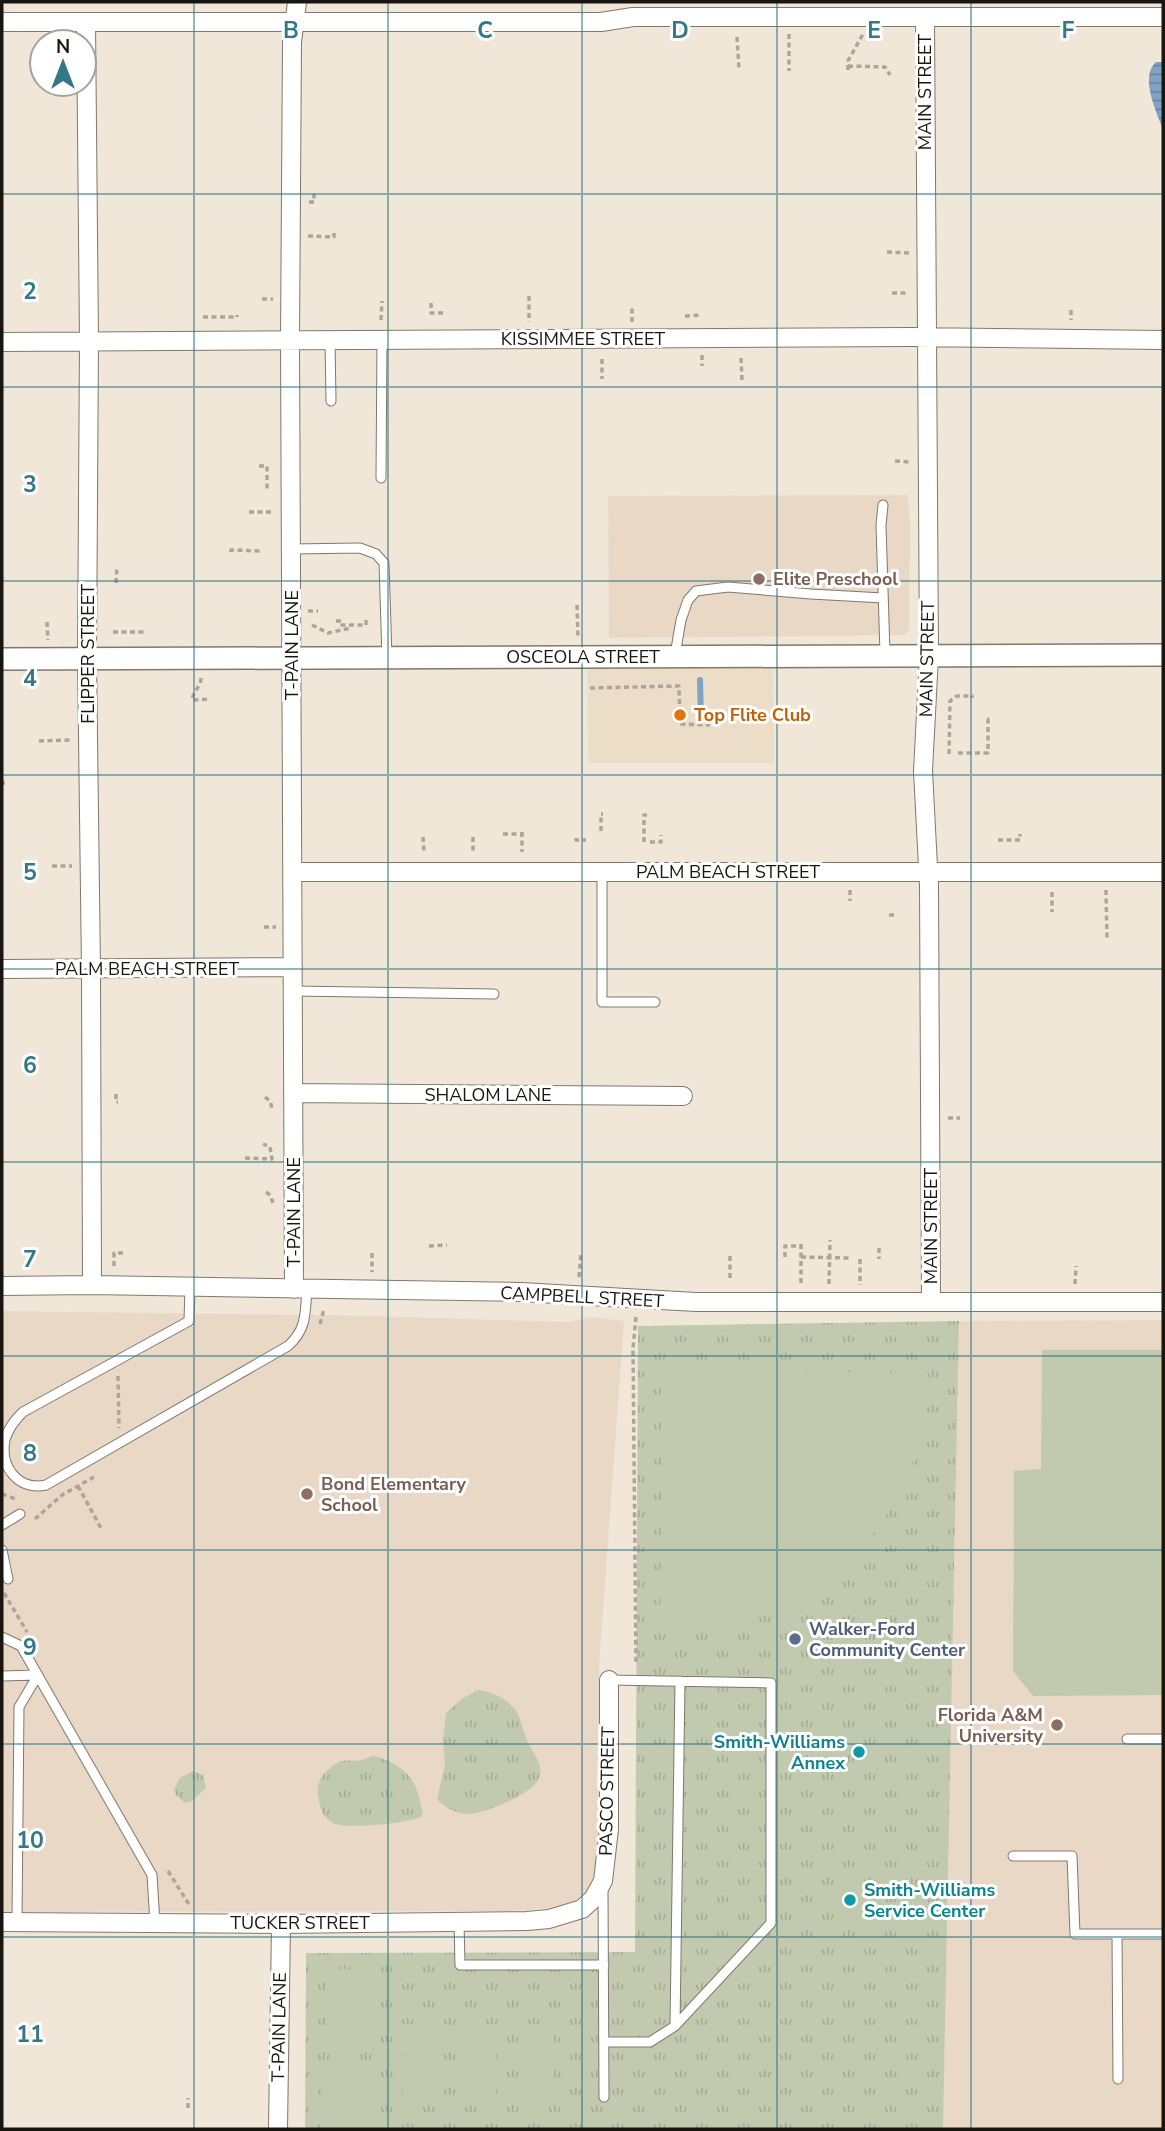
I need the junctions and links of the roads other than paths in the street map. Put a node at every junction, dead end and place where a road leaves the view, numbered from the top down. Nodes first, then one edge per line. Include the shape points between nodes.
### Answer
1 (297, 2) edge
2 (633, 10) edge
3 (925, 17) junction
4 (1163, 17) edge
5 (2, 22) edge
6 (86, 22) junction
7 (294, 23) junction
8 (926, 337) junction
9 (330, 340) junction
10 (382, 340) junction
11 (1163, 340) edge
12 (89, 341) junction
13 (290, 341) junction
14 (2, 342) edge
15 (331, 401) dead end
16 (381, 478) dead end
17 (883, 505) dead end
18 (291, 549) junction
19 (883, 598) junction
20 (1163, 655) edge
21 (885, 656) junction
22 (929, 656) junction
23 (675, 657) junction
24 (87, 658) junction
25 (292, 658) junction
26 (387, 658) junction
27 (2, 659) edge
28 (293, 872) junction
29 (602, 872) junction
30 (929, 872) junction
31 (1163, 872) edge
32 (293, 967) junction
33 (91, 969) junction
34 (2, 970) edge
35 (293, 990) junction
36 (494, 994) dead end
37 (655, 1002) dead end
38 (293, 1093) junction
39 (683, 1096) dead end
40 (92, 1285) junction
41 (2, 1286) edge
42 (190, 1288) junction
43 (300, 1290) junction
44 (931, 1301) junction
45 (1163, 1302) edge
46 (20, 1514) dead end
47 (2, 1525) edge
48 (2, 1549) edge
49 (8, 1579) dead end
50 (2, 1637) edge
51 (38, 1675) junction
52 (2, 1676) edge
53 (609, 1680) joint
54 (680, 1681) junction
55 (1127, 1739) dead end
56 (1163, 1739) edge
57 (1013, 1856) dead end
58 (603, 1881) junction
59 (593, 1899) joint
60 (459, 1921) junction
61 (9, 1922) edge
62 (155, 1924) junction
63 (281, 1924) junction
64 (1117, 1934) junction
65 (1163, 1934) edge
66 (604, 1965) junction
67 (675, 2026) junction
68 (604, 2042) junction
69 (1118, 2079) dead end
70 (604, 2097) dead end
71 (278, 2129) edge

1 - 7 street, T-PAIN LANE
2 - 3 street
2 - 7 street via 601,22
3 - 4 street
3 - 8 street, MAIN STREET
5 - 6 street
6 - 7 street
6 - 12 street, FLIPPER STREET
7 - 13 street, T-PAIN LANE
8 - 10 street, KISSIMMEE STREET
8 - 11 street, KISSIMMEE STREET
8 - 22 street, MAIN STREET
9 - 10 street, KISSIMMEE STREET
9 - 13 street, KISSIMMEE STREET
9 - 15 lane
10 - 16 lane
12 - 13 street, KISSIMMEE STREET
12 - 14 street, KISSIMMEE STREET
12 - 24 street, FLIPPER STREET
13 - 18 street, T-PAIN LANE
17 - 19 lane
18 - 25 street, T-PAIN LANE
18 - 26 lane via 360,548 384,563
19 - 21 lane
19 - 23 lane via 728,587 696,591 681,620
20 - 22 street, OSCEOLA STREET
21 - 22 street, OSCEOLA STREET
21 - 23 street, OSCEOLA STREET
22 - 30 street, MAIN STREET via 923,771
23 - 26 street, OSCEOLA STREET
24 - 25 street, OSCEOLA STREET
24 - 27 street, OSCEOLA STREET
24 - 33 street, FLIPPER STREET
25 - 26 street, OSCEOLA STREET
25 - 28 street, T-PAIN LANE
28 - 29 street, PALM BEACH STREET
28 - 32 street, T-PAIN LANE
29 - 30 street, PALM BEACH STREET
29 - 37 lane via 602,1002
30 - 31 street, PALM BEACH STREET
30 - 44 street, MAIN STREET
32 - 33 street, PALM BEACH STREET
32 - 35 street, T-PAIN LANE
33 - 34 street, PALM BEACH STREET
33 - 40 street, FLIPPER STREET
35 - 36 lane
35 - 38 street, T-PAIN LANE
38 - 39 street, SHALOM LANE
38 - 43 street, T-PAIN LANE
40 - 41 street, CAMPBELL STREET
40 - 42 street, CAMPBELL STREET
42 - 43 street, CAMPBELL STREET
42 - 43 lane via 189,1321 23,1412 13,1422 3,1453 18,1482 46,1485 288,1346 301,1332 304,1319
43 - 44 street, CAMPBELL STREET via 532,1293 696,1302
44 - 45 street, CAMPBELL STREET
46 - 47 lane
48 - 49 lane
50 - 51 lane via 21,1646
51 - 52 lane
51 - 61 lane via 19,1707
51 - 62 lane via 152,1875
53 - 54 lane
53 - 58 street, PASCO STREET via 609,1829
54 - 67 lane
54 - 67 lane via 771,1683 771,1923
55 - 56 lane
57 - 64 lane via 1072,1856 1075,1934
58 - 59 street, PASCO STREET
58 - 66 lane
59 - 60 street, TUCKER STREET via 582,1909 549,1919
60 - 63 street, TUCKER STREET
60 - 66 lane via 460,1965
61 - 62 street, TUCKER STREET
62 - 63 street, TUCKER STREET
63 - 71 street, T-PAIN LANE
64 - 65 lane
64 - 69 lane
66 - 68 lane
67 - 68 lane via 650,2042
68 - 70 lane

